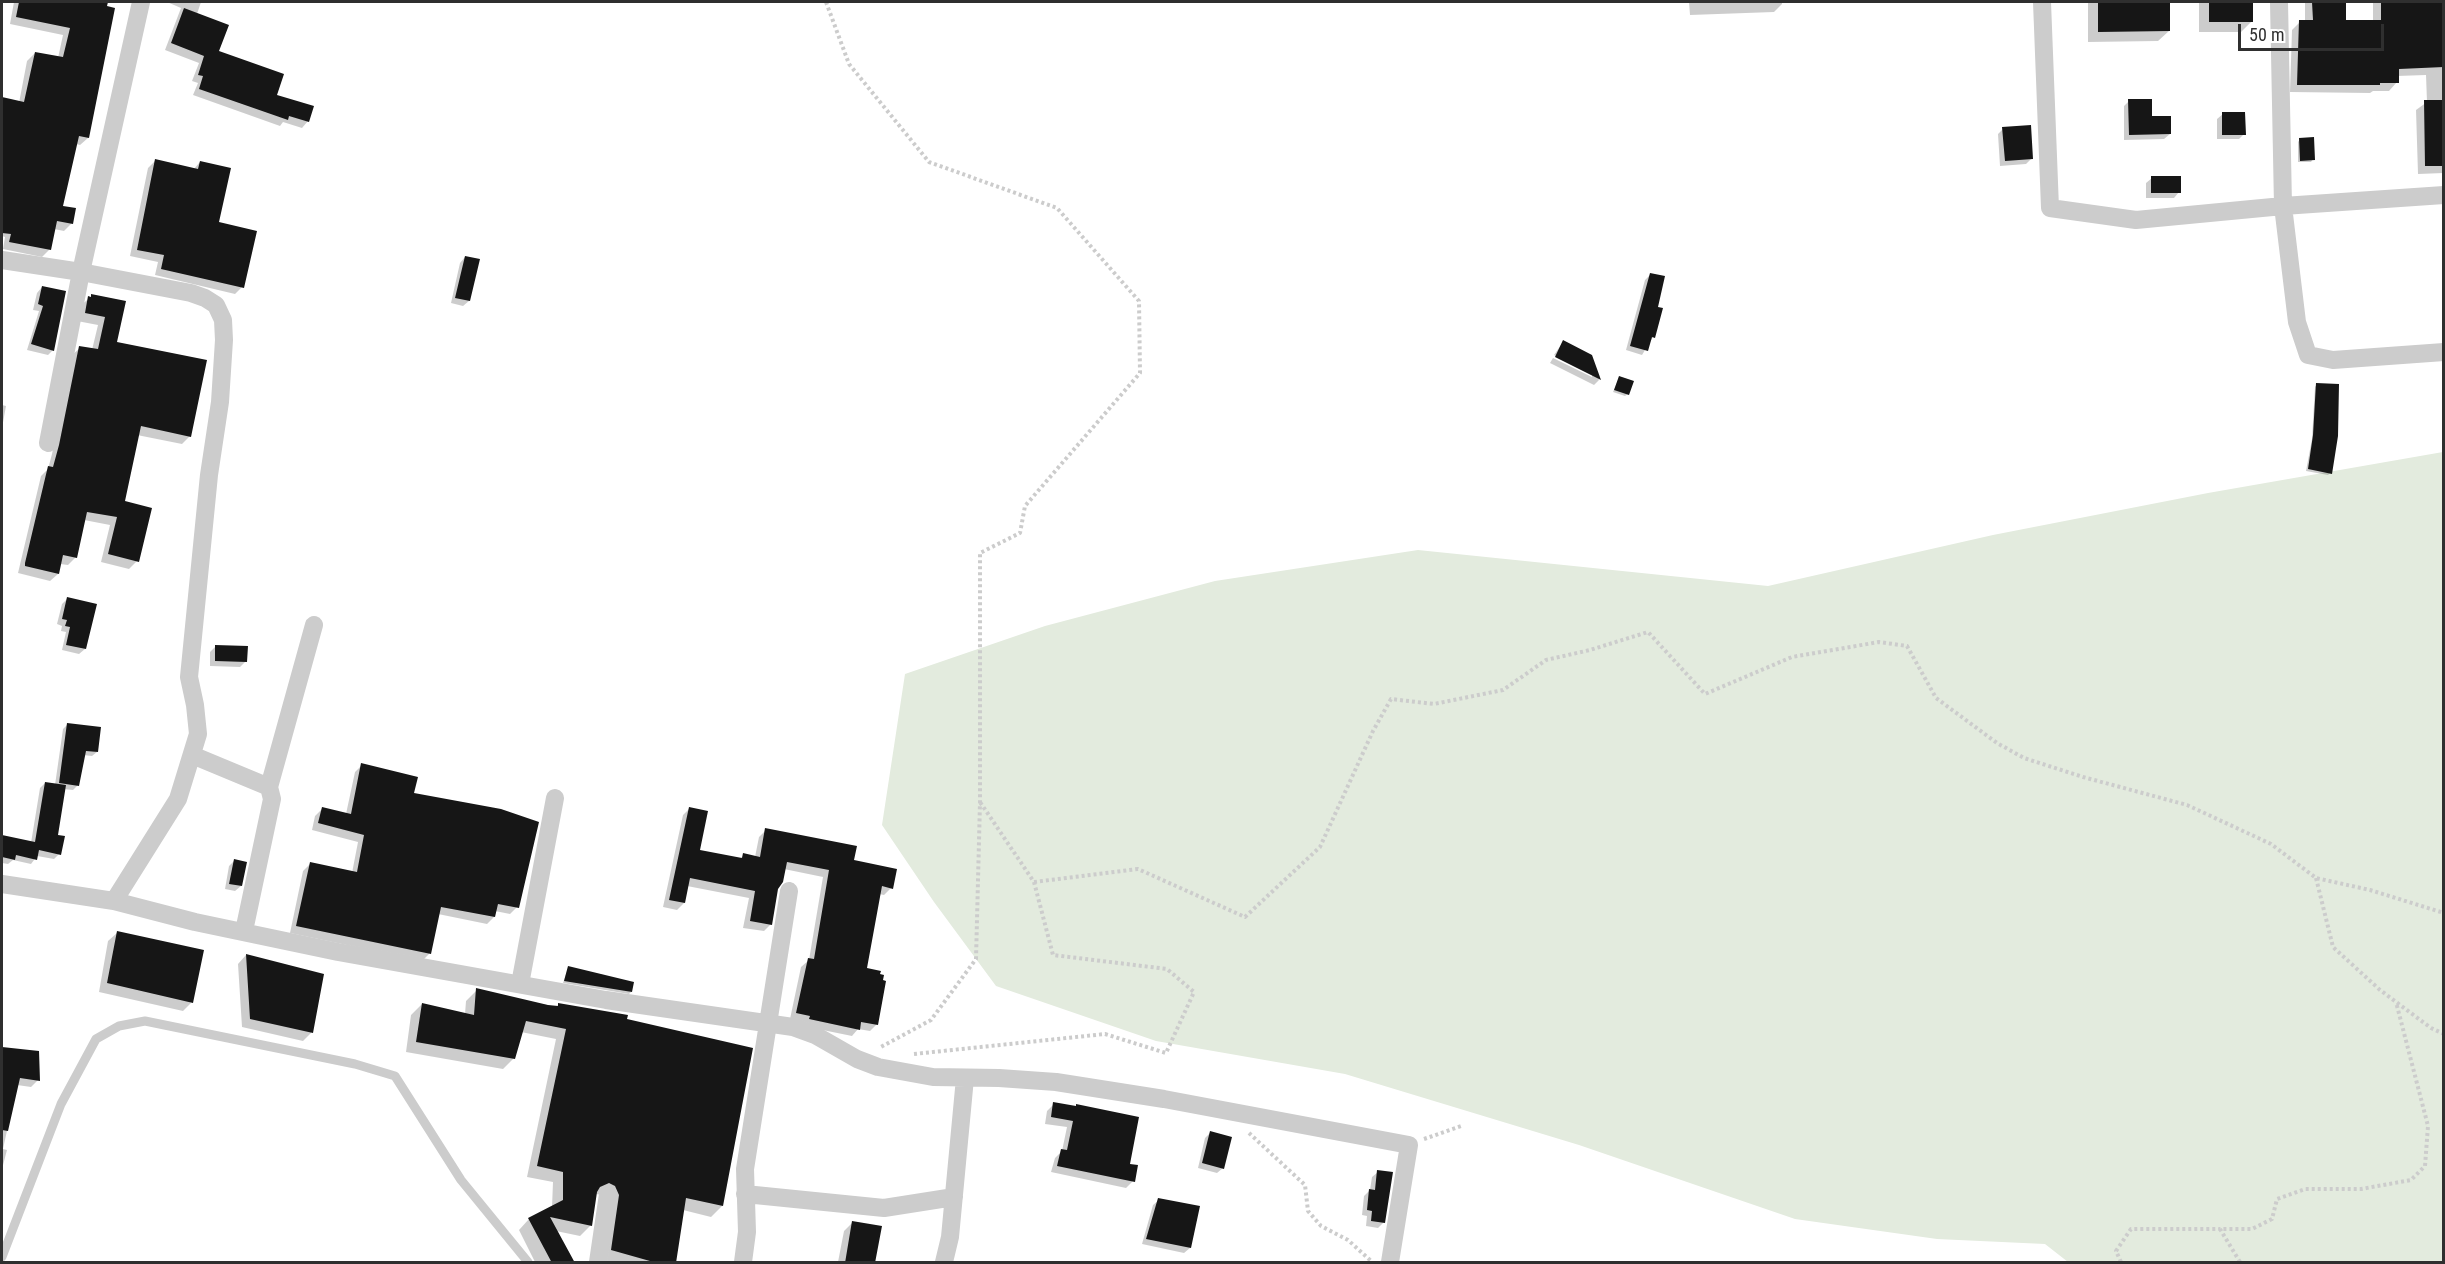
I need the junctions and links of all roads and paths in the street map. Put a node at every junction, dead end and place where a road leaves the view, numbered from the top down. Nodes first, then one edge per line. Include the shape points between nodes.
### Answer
1 (141, 2) edge
2 (826, 2) edge
3 (2042, 2) edge
4 (2279, 2) edge
5 (2444, 195) edge
6 (2283, 206) junction
7 (2, 260) edge
8 (81, 272) junction
9 (2444, 352) edge
10 (48, 443) dead end
11 (314, 625) dead end
12 (192, 755) junction
13 (269, 787) junction
14 (555, 798) dead end
15 (980, 802) junction
16 (2316, 878) junction
17 (1034, 882) junction
18 (2, 884) edge
19 (789, 891) dead end
20 (114, 902) junction
21 (2444, 913) edge
22 (244, 931) junction
23 (520, 984) junction
24 (2396, 1002) junction
25 (769, 1023) junction
26 (2444, 1034) edge
27 (904, 1055) dead end
28 (857, 1059) junction
29 (966, 1078) junction
30 (1461, 1126) dead end
31 (1248, 1133) dead end
32 (1409, 1144) junction
33 (608, 1194) dead end
34 (745, 1194) junction
35 (954, 1197) junction
36 (2220, 1229) junction
37 (2, 1257) edge
38 (528, 1263) edge
39 (598, 1263) edge
40 (743, 1263) edge
41 (944, 1263) edge
42 (1373, 1263) edge
43 (1390, 1263) edge
44 (2121, 1263) edge
45 (2240, 1263) edge

1 - 8 street
2 - 15 path via 849,64 929,162 1057,208 1139,301 1140,374 1026,506 1020,533 980,553
3 - 6 street via 2050,208 2136,220
4 - 6 street
5 - 6 street
6 - 9 street via 2297,322 2308,355 2334,360
7 - 8 street
8 - 10 street
8 - 12 street via 205,298 216,304 223,320 220,402 189,677 198,734
11 - 13 street
12 - 13 street
12 - 20 street via 178,799
13 - 22 street via 272,799
14 - 23 street
15 - 17 path
15 - 28 path via 976,959 931,1020
16 - 17 path via 2271,844 2187,805 2083,777 2025,758 1996,743 1935,698 1907,646 1879,642 1792,657 1705,694 1648,632 1545,660 1503,690 1434,704 1391,699 1320,847 1245,917 1138,869
16 - 21 path
16 - 24 path via 2333,947
17 - 27 path via 1053,955 1167,969 1194,992 1166,1053 1105,1034
18 - 20 street
19 - 25 street
20 - 22 street
22 - 23 street
23 - 25 street
24 - 26 path
24 - 36 path via 2428,1126 2425,1166 2411,1180 2391,1184 2361,1189 2305,1189 2277,1198 2272,1219 2252,1229
25 - 28 street via 815,1035
25 - 34 street via 745,1169
28 - 29 street via 922,1075
29 - 32 street via 1056,1082
29 - 35 street
30 - 32 path
31 - 42 path via 1305,1185 1308,1210 1321,1226 1348,1240
32 - 43 street
33 - 39 street
34 - 35 street via 884,1208
34 - 40 street via 747,1232
35 - 41 street
36 - 44 path via 2131,1229 2116,1251
36 - 45 path
37 - 38 lane via 61,1104 96,1039 119,1026 145,1021 355,1064 395,1076 461,1180

